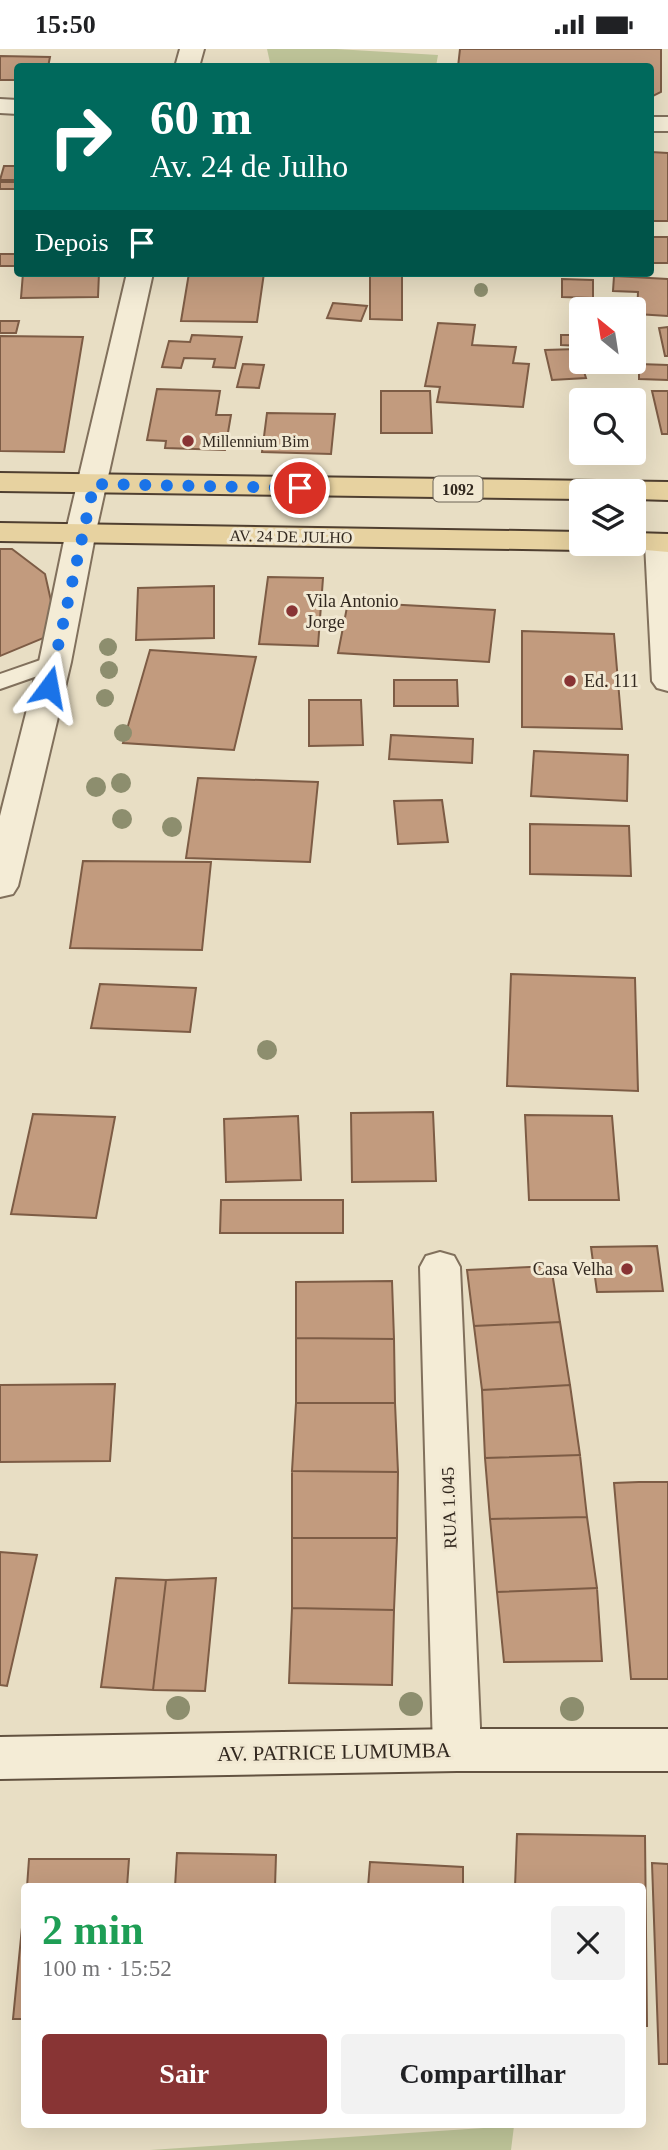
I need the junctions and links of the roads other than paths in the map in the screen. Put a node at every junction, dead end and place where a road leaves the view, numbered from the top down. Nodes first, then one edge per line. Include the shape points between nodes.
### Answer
1 (139, 277) edge
2 (0, 482) edge
3 (94, 484) junction
4 (668, 491) edge
5 (81, 531) junction
6 (0, 532) edge
7 (569, 541) edge
8 (654, 543) edge
9 (55, 662) junction
10 (668, 681) edge
11 (0, 682) edge
12 (0, 886) edge
13 (440, 1267) dead end
14 (457, 1750) junction
15 (668, 1750) edge
16 (0, 1758) edge

1 - 3 street
2 - 3 main road, 1092
3 - 4 main road, 1092
3 - 5 street
5 - 6 main road, AV. 24 DE JULHO
5 - 7 main road, AV. 24 DE JULHO
5 - 9 street
8 - 10 street
9 - 11 lane
9 - 12 street
13 - 14 street, RUA 1.045
14 - 15 street, AV. PATRICE LUMUMBA
14 - 16 street, AV. PATRICE LUMUMBA

